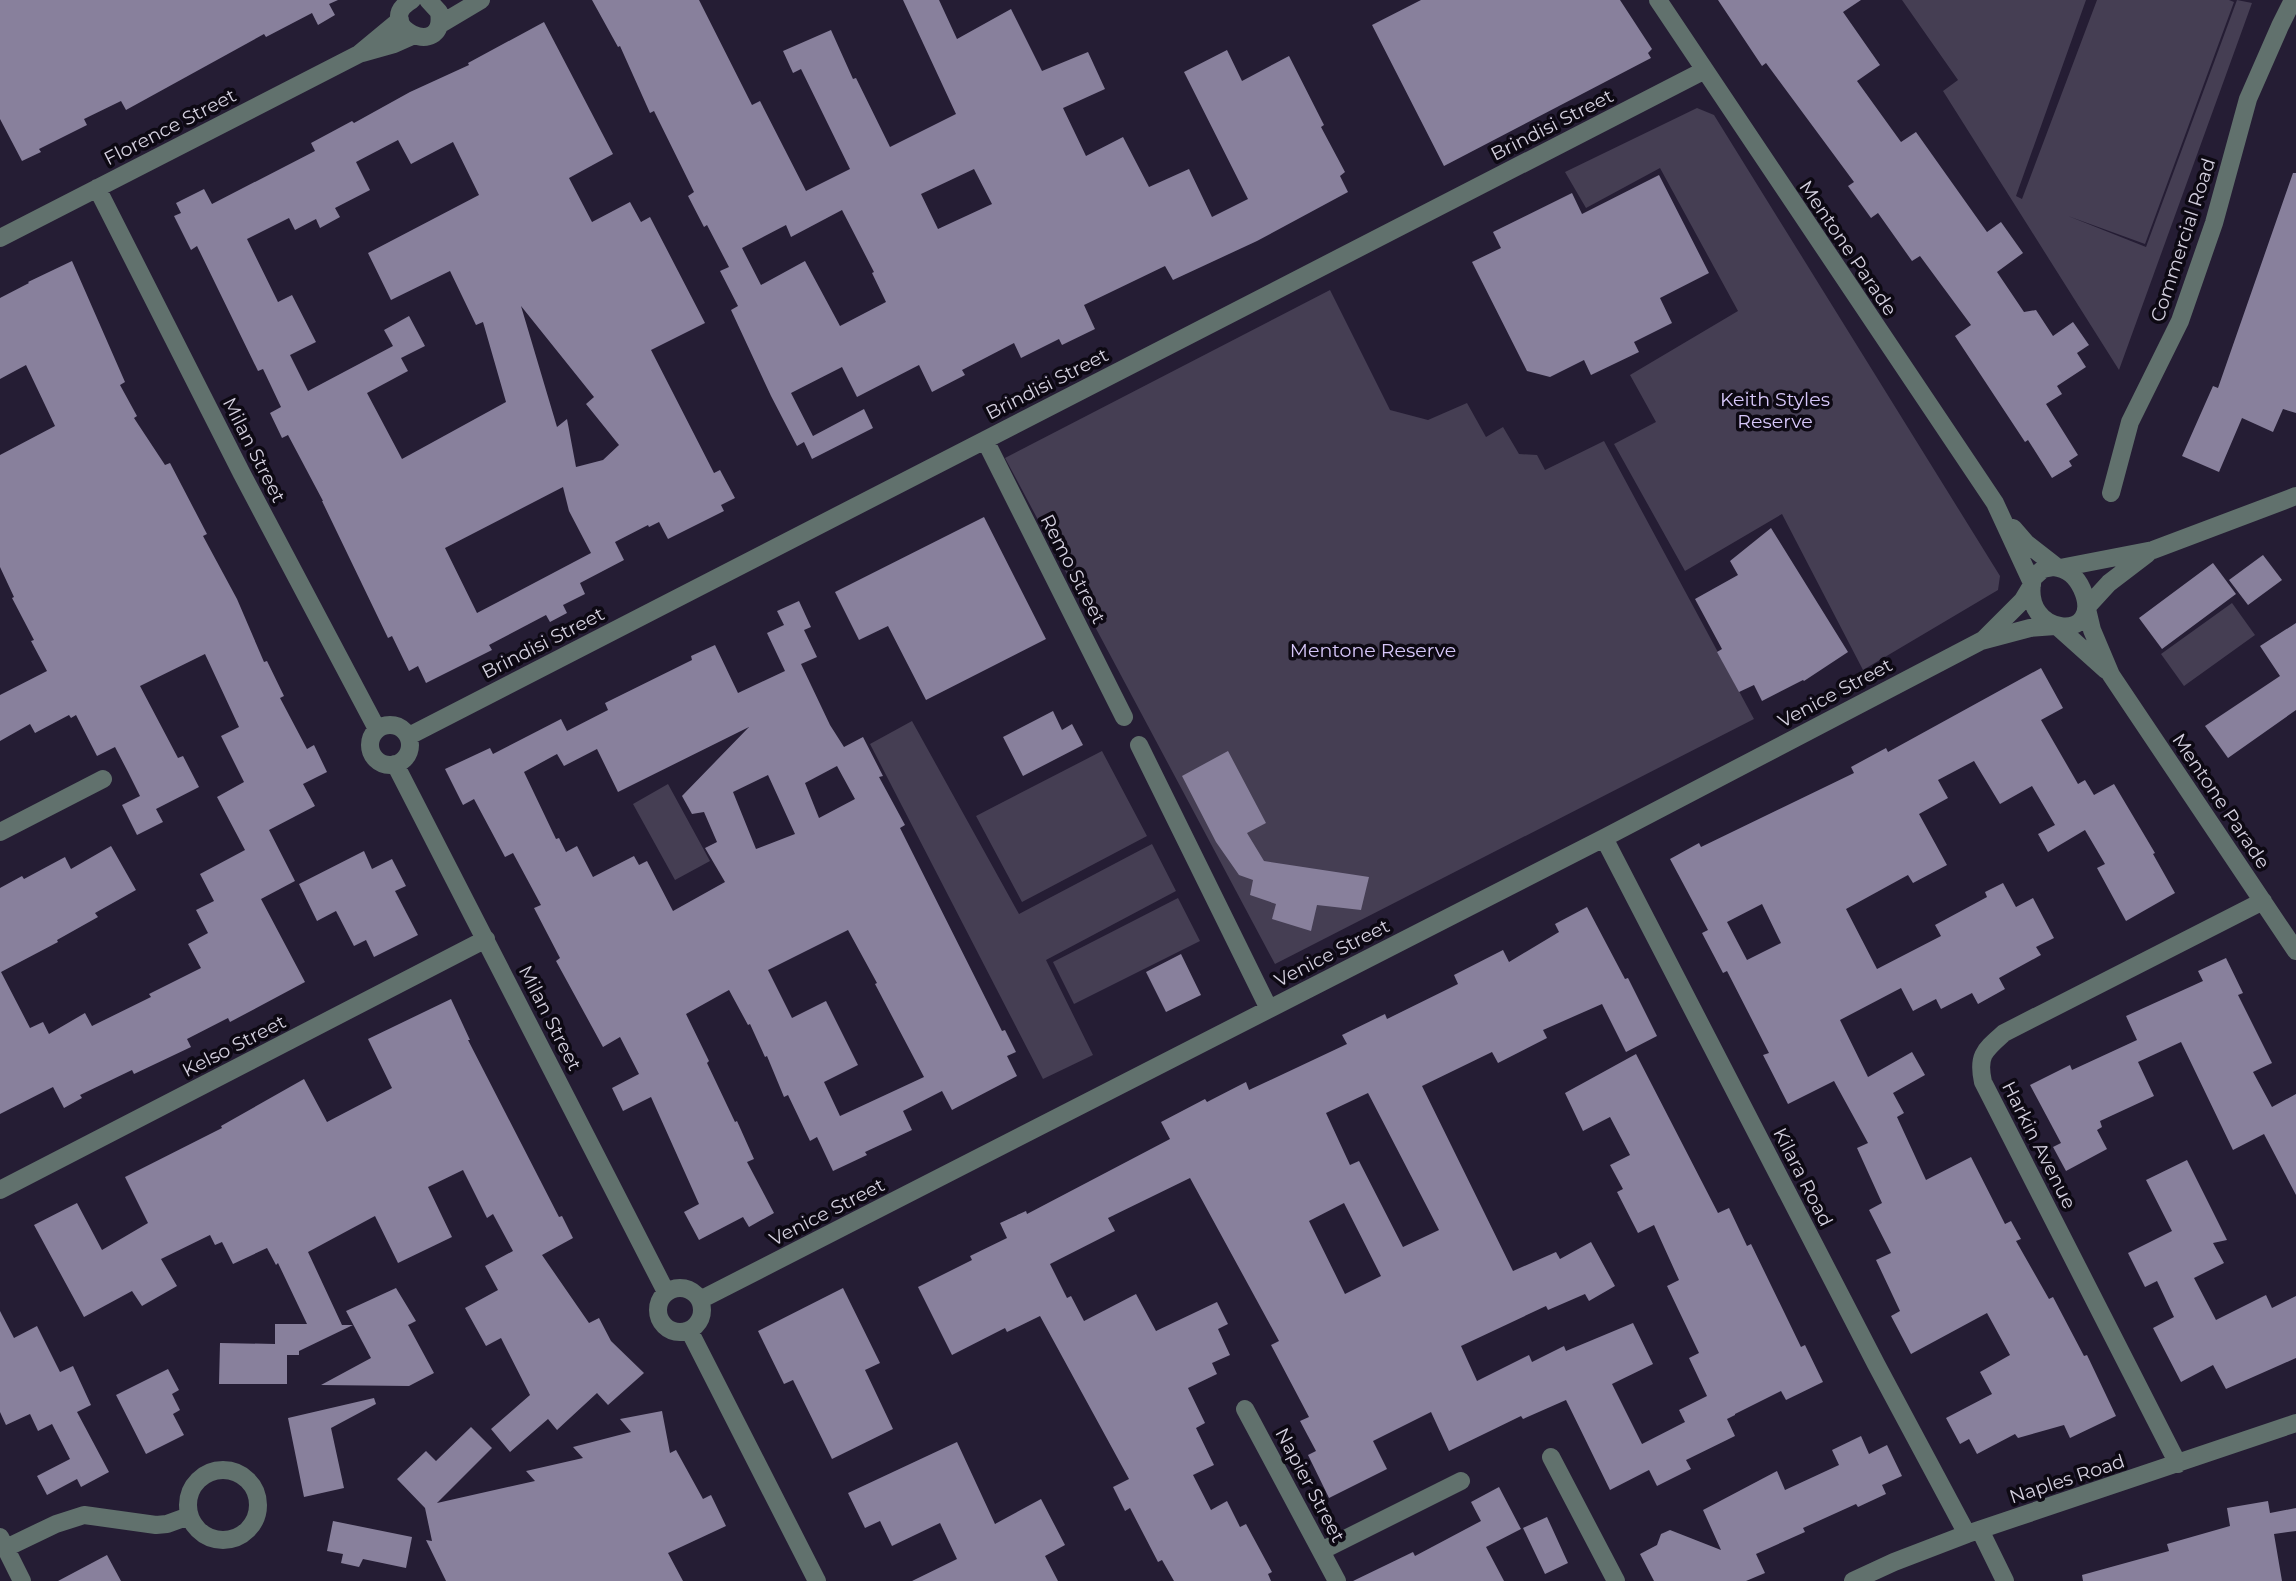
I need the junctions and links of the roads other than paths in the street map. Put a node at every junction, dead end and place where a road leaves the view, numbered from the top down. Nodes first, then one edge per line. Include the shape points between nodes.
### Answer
1 (412, 0) edge
2 (481, 0) edge
3 (1658, 0) edge
4 (2293, 0) edge
5 (432, 1) edge
6 (400, 20) junction
7 (439, 24) junction
8 (412, 36) junction
9 (359, 54) junction
10 (1705, 70) junction
11 (97, 188) junction
12 (0, 238) edge
13 (985, 440) junction
14 (2111, 493) dead end
15 (2296, 496) edge
16 (2004, 517) junction
17 (2153, 550) junction
18 (2058, 568) junction
19 (2032, 584) junction
20 (2087, 608) junction
21 (2057, 627) junction
22 (1982, 641) junction
23 (2111, 675) junction
24 (1124, 717) dead end
25 (377, 729) junction
26 (409, 736) junction
27 (1139, 746) dead end
28 (395, 764) junction
29 (103, 779) dead end
30 (0, 832) edge
31 (1604, 838) junction
32 (2263, 901) junction
33 (486, 939) junction
34 (2296, 951) edge
35 (1269, 1009) junction
36 (0, 1189) edge
37 (666, 1292) junction
38 (700, 1300) junction
39 (689, 1330) junction
40 (1245, 1409) dead end
41 (2296, 1423) edge
42 (1551, 1457) dead end
43 (2178, 1464) junction
44 (1461, 1481) dead end
45 (189, 1516) dead end
46 (1974, 1532) junction
47 (3, 1543) edge
48 (1321, 1551) junction
49 (22, 1581) edge
50 (817, 1581) edge
51 (1337, 1581) edge
52 (1616, 1581) edge
53 (1853, 1581) edge
54 (2006, 1581) edge

1 - 6 street, Florence Street via 403,8
2 - 7 street
3 - 10 street, Mentone Parade
4 - 14 street, Commercial Road via 2248,99 2214,223 2180,321 2130,422
5 - 7 street
6 - 8 street
6 - 9 street, Florence Street
7 - 8 street, Florence Street via 425,37
8 - 9 street, Florence Street
9 - 11 street, Florence Street
10 - 13 street, Brindisi Street
10 - 16 street, Mentone Parade
11 - 12 street, Florence Street
11 - 25 street, Milan Street
13 - 24 street, Remo Street
13 - 26 street, Brindisi Street
15 - 17 street
16 - 18 street, Mentone Parade via 2026,543
16 - 19 street, Mentone Parade
17 - 18 street
17 - 20 street via 2109,583
18 - 19 street via 2040,570
18 - 20 street via 2079,583
19 - 21 street via 2036,609
19 - 22 street, Venice Street
20 - 21 street via 2075,625
20 - 23 street, Mentone Parade
21 - 22 street, Venice Street via 2029,628
21 - 23 street, Mentone Parade
22 - 31 street, Venice Street
23 - 32 street, Mentone Parade
25 - 26 street via 394,724
25 - 28 street via 370,741 372,754 382,763
26 - 28 street via 409,753
27 - 35 street
28 - 33 street, Milan Street
29 - 30 street
31 - 35 street, Venice Street
31 - 46 street, Kilara Road via 1875,1364
32 - 34 street, Mentone Parade
32 - 43 street, Harkin Avenue via 2004,1033 1981,1057 1983,1082
33 - 36 street, Kelso Street
33 - 37 street, Milan Street
35 - 38 street, Venice Street
37 - 38 street via 685,1288
37 - 39 street via 657,1308 660,1321 676,1332
38 - 39 street via 702,1314
39 - 50 street
40 - 48 street, Napier Street
41 - 43 street, Naples Road
42 - 52 street
43 - 46 street, Naples Road
44 - 48 street
45 - 47 street via 156,1525 84,1515
46 - 53 street, Naples Road
46 - 54 street, Kilara Road
47 - 49 street
48 - 51 street, Napier Street

